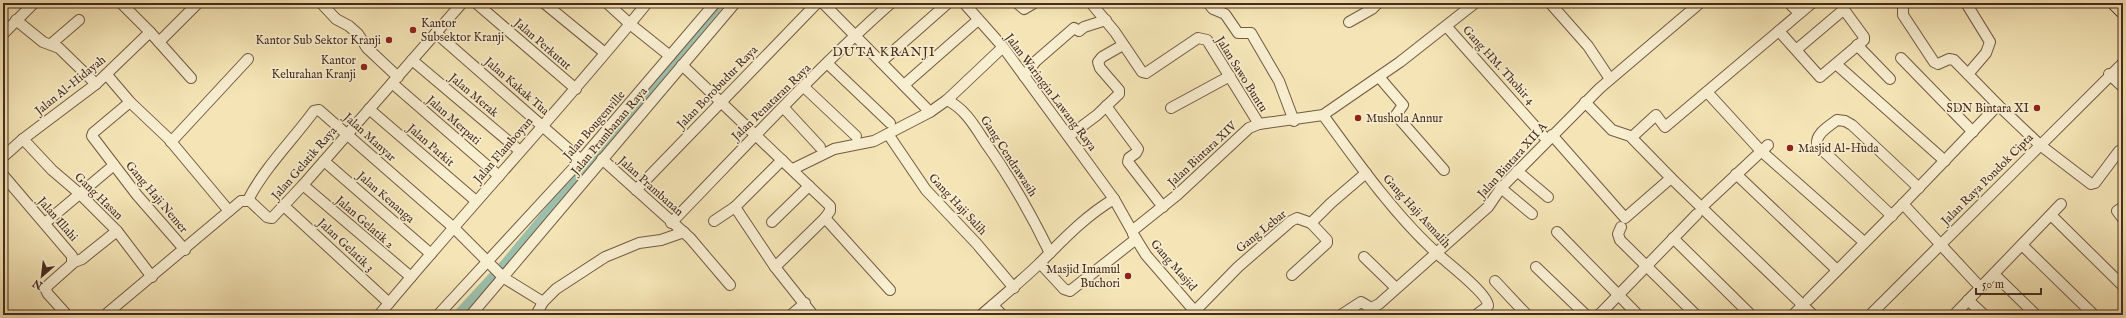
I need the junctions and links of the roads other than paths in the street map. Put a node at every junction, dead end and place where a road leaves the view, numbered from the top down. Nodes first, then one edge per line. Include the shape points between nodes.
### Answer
1 (34, 3) edge
2 (121, 3) edge
3 (198, 3) edge
4 (321, 3) edge
5 (462, 3) edge
6 (476, 3) edge
7 (544, 3) edge
8 (607, 3) edge
9 (647, 3) edge
10 (715, 3) edge
11 (735, 3) edge
12 (817, 3) edge
13 (823, 3) edge
14 (892, 3) edge
15 (948, 3) edge
16 (964, 3) edge
17 (1034, 3) edge
18 (1092, 3) edge
19 (1208, 3) edge
20 (1378, 3) edge
21 (1475, 3) edge
22 (1550, 3) edge
23 (1700, 3) edge
24 (1789, 3) edge
25 (1812, 3) edge
26 (1903, 3) edge
27 (1966, 3) edge
28 (2116, 3) edge
29 (1019, 5) edge
30 (2123, 10) edge
31 (1799, 13) junction
32 (16, 20) junction
33 (79, 20) dead end
34 (978, 20) junction
35 (1106, 20) junction
36 (1349, 22) dead end
37 (630, 24) junction
38 (1447, 27) junction
39 (1779, 31) junction
40 (150, 32) junction
41 (436, 33) junction
42 (3, 34) edge
43 (854, 36) junction
44 (159, 42) junction
45 (51, 44) junction
46 (1123, 45) junction
47 (1857, 45) junction
48 (1003, 47) junction
49 (1796, 50) junction
50 (605, 54) junction
51 (670, 56) junction
52 (1901, 58) dead end
53 (248, 59) dead end
54 (412, 60) junction
55 (881, 62) junction
56 (2123, 63) edge
57 (828, 64) junction
58 (1836, 64) junction
59 (682, 65) junction
60 (1968, 74) junction
61 (2110, 74) junction
62 (107, 75) junction
63 (1024, 76) junction
64 (1230, 76) junction
65 (1379, 77) junction
66 (191, 78) dead end
67 (1610, 79) junction
68 (1890, 79) dead end
69 (395, 80) junction
70 (96, 84) junction
71 (904, 84) junction
72 (804, 87) junction
73 (2123, 87) edge
74 (576, 89) junction
75 (1707, 92) junction
76 (947, 100) junction
77 (130, 102) junction
78 (721, 102) junction
79 (1585, 102) junction
80 (1998, 105) junction
81 (1106, 106) junction
82 (369, 108) junction
83 (784, 108) junction
84 (1171, 108) dead end
85 (930, 112) junction
86 (1323, 115) junction
87 (1294, 121) junction
88 (890, 123) dead end
89 (1259, 124) junction
90 (543, 125) junction
91 (1973, 132) junction
92 (888, 134) junction
93 (346, 135) junction
94 (755, 135) junction
95 (856, 136) dead end
96 (1069, 136) junction
97 (1549, 137) junction
98 (1632, 137) junction
99 (24, 138) junction
100 (171, 142) junction
101 (2040, 144) junction
102 (820, 147) dead end
103 (1764, 148) junction
104 (2123, 149) edge
105 (520, 151) junction
106 (3, 157) edge
107 (602, 159) junction
108 (582, 160) junction
109 (782, 160) junction
110 (324, 161) junction
111 (1945, 161) junction
112 (114, 165) junction
113 (793, 169) junction
114 (1444, 170) dead end
115 (1517, 171) junction
116 (1366, 173) junction
117 (1736, 174) junction
118 (3, 175) edge
119 (499, 176) junction
120 (1671, 178) junction
121 (303, 185) junction
122 (809, 186) junction
123 (1501, 188) junction
124 (1919, 188) junction
125 (636, 190) junction
126 (80, 194) junction
127 (1548, 197) dead end
128 (1114, 199) junction
129 (248, 200) junction
130 (476, 201) junction
131 (1903, 204) junction
132 (2061, 204) dead end
133 (284, 206) junction
134 (735, 207) junction
135 (1163, 207) junction
136 (2123, 207) edge
137 (1702, 208) junction
138 (229, 212) junction
139 (1532, 214) dead end
140 (1892, 216) junction
141 (2052, 216) junction
142 (824, 218) junction
143 (2123, 219) edge
144 (714, 221) dead end
145 (772, 222) dead end
146 (45, 223) junction
147 (671, 223) junction
148 (1311, 223) junction
149 (1621, 227) dead end
150 (454, 228) junction
151 (117, 231) junction
152 (684, 232) junction
153 (1557, 232) dead end
154 (1134, 235) junction
155 (1673, 238) junction
156 (1864, 242) junction
157 (1939, 245) junction
158 (2022, 245) junction
159 (185, 250) junction
160 (1050, 253) junction
161 (1436, 253) junction
162 (431, 254) junction
163 (1364, 257) dead end
164 (488, 262) junction
165 (72, 263) junction
166 (1040, 263) junction
167 (1645, 266) junction
168 (775, 267) junction
169 (1536, 267) dead end
170 (1837, 270) junction
171 (1994, 274) junction
172 (1292, 275) dead end
173 (152, 277) junction
174 (411, 277) junction
175 (504, 278) junction
176 (1495, 281) dead end
177 (730, 285) dead end
178 (2123, 286) edge
179 (1980, 287) junction
180 (1014, 288) junction
181 (1396, 288) junction
182 (890, 290) dead end
183 (1618, 294) junction
184 (1808, 300) dead end
185 (1968, 300) junction
186 (543, 302) junction
187 (389, 303) junction
188 (805, 303) junction
189 (993, 305) junction
190 (1373, 312) edge
191 (1197, 313) edge
192 (67, 315) edge
193 (105, 315) edge
194 (379, 315) edge
195 (438, 315) edge
196 (471, 315) edge
197 (536, 315) edge
198 (791, 315) edge
199 (813, 315) edge
200 (981, 315) edge
201 (1002, 315) edge
202 (1341, 315) edge
203 (1476, 315) edge
204 (1527, 315) edge
205 (1586, 315) edge
206 (1599, 315) edge
207 (1638, 315) edge
208 (1696, 315) edge
209 (1751, 315) edge
210 (1813, 315) edge
211 (1870, 315) edge
212 (1954, 315) edge
213 (1984, 315) edge
214 (2036, 315) edge
215 (2094, 315) edge

1 - 32 street
2 - 40 street
3 - 44 street
4 - 69 street, Jalan Merpati via 336,19 358,34
5 - 41 street, Jalan Gelatik Raya
6 - 74 street, Jalan Perkutut
7 - 50 street
8 - 37 street
9 - 37 street, Jalan Flamboyan
10 - 51 street, Jalan Bougenville
11 - 59 street, Jalan Prambanan Raya
12 - 78 street, Jalan Borobudur Raya
13 - 43 street
14 - 43 street, Jalan Penataran Raya
15 - 55 street
16 - 34 street, Jalan Waringin Lawang Raya
17 - 29 street via 1028,8
18 - 35 street
19 - 87 street via 1213,9 1225,14 1238,33 1251,33 1279,81
20 - 36 street
21 - 38 street, Jalan Bintara XIV
22 - 67 street via 1588,46
23 - 67 street, Jalan Bintara XII A
24 - 31 street
25 - 31 street
26 - 60 street via 1903,15 1934,62 1938,64 1949,59 1954,60
27 - 60 street via 1990,42 1986,53
28 - 30 main road
31 - 39 street
32 - 42 street
32 - 45 street via 43,42
33 - 45 street
34 - 48 street, Jalan Waringin Lawang Raya
34 - 71 street
35 - 46 street
35 - 63 street via 1079,31 1074,28 1036,61
37 - 50 street, Jalan Flamboyan
37 - 51 street
38 - 65 street, Jalan Bintara XIV
38 - 97 street, Gang HM. Thohir 4
39 - 49 street
39 - 75 street
40 - 44 street
40 - 62 street, Jalan Al-Hidayah
41 - 54 street, Jalan Gelatik Raya
41 - 90 street, Jalan Kakak Tua
43 - 55 street
43 - 57 street, Jalan Penataran Raya
44 - 66 street
45 - 70 street via 59,48
46 - 64 street, Jalan Sawo Buntu via 1142,72 1146,73 1198,38 1203,38 1207,40
46 - 81 street via 1098,62 1119,90 1119,94
47 - 49 street via 1864,40 1862,33 1845,11 1842,11
47 - 58 street
47 - 68 street
48 - 63 street, Jalan Waringin Lawang Raya
48 - 76 street
49 - 58 street via 1820,77
50 - 74 street, Jalan Flamboyan
51 - 108 street, Jalan Bougenville
52 - 91 street
53 - 100 street
54 - 69 street, Jalan Gelatik Raya
54 - 105 street, Jalan Merak
55 - 71 street
56 - 61 street, Jalan Raya Pondok Cipta
57 - 72 street, Jalan Penataran Raya
57 - 88 street
58 - 111 street
59 - 78 street
59 - 107 street, Jalan Prambanan Raya
60 - 80 street
61 - 73 street
61 - 101 street, Jalan Raya Pondok Cipta
62 - 70 street, Jalan Al-Hidayah
62 - 77 street
63 - 96 street, Jalan Waringin Lawang Raya
64 - 84 street
64 - 89 street, Jalan Sawo Buntu
65 - 86 street, Jalan Bintara XIV
65 - 114 street via 1403,105 1396,115
67 - 79 street, Jalan Bintara XII A
69 - 82 street, Jalan Gelatik Raya
69 - 119 street, Jalan Merpati
70 - 99 street, Jalan Al-Hidayah
71 - 85 street
72 - 83 street, Jalan Penataran Raya
72 - 95 street
74 - 90 street, Jalan Flamboyan
75 - 98 street via 1665,127 1656,115
75 - 103 street
76 - 85 street
76 - 160 street, Gang Cendrawasih via 966,115 999,162 1018,191
77 - 100 street
77 - 112 street via 92,134
78 - 94 street
78 - 125 street, Jalan Borobudur Raya
79 - 97 street, Jalan Bintara XII A
79 - 98 street via 1612,130
80 - 91 street
80 - 101 street
81 - 96 street
81 - 135 street via 1138,149 1128,158 1128,162
82 - 93 street, Jalan Gelatik Raya
82 - 130 street, Jalan Parkit
83 - 94 street, Jalan Penataran Raya
83 - 102 street
85 - 92 street
86 - 87 street, Jalan Bintara XIV
86 - 116 street, Gang Haji Asmalih
87 - 89 street, Jalan Bintara XIV
89 - 135 street, Jalan Bintara XIV via 1237,138
90 - 105 street, Jalan Flamboyan
90 - 108 street, Jalan Kakak Tua
91 - 111 street
92 - 113 street via 874,140 834,149
92 - 180 street, Gang Haji Salih via 926,190
93 - 110 street, Jalan Gelatik Raya
93 - 129 street, Jalan Manyar via 328,116 319,110 314,111 264,173
93 - 150 street, Jalan Manyar
94 - 109 street
94 - 147 street, Jalan Penataran Raya
96 - 128 street, Jalan Waringin Lawang Raya
97 - 115 street, Jalan Bintara XII A
97 - 120 street, Gang HM. Thohir 4 via 1625,218
98 - 120 street
99 - 106 street, Jalan Al-Hidayah
99 - 126 street, Gang Hasan via 52,170
100 - 138 street
101 - 104 street via 2091,184 2095,183
101 - 157 street, Jalan Raya Pondok Cipta
103 - 117 street
103 - 156 street
105 - 119 street, Jalan Flamboyan
107 - 125 street, Jalan Prambanan
107 - 175 street, Jalan Prambanan Raya
108 - 164 street, Jalan Bougenville
109 - 113 street
109 - 134 street
110 - 121 street, Jalan Gelatik Raya
110 - 162 street, Jalan Kenanga
111 - 124 street
112 - 126 street, Gang Haji Nemer
112 - 159 street, Gang Haji Nemer
113 - 122 street
115 - 123 street, Jalan Bintara XII A
115 - 127 street
116 - 148 street
116 - 161 street, Gang Haji Asmalih
117 - 137 street
117 - 170 street
118 - 146 street, Jalan Illahi
119 - 130 street, Jalan Flamboyan
120 - 137 street
121 - 133 street, Jalan Gelatik Raya
121 - 174 street, Jalan Gelatik 2
122 - 142 street via 830,206 830,211
122 - 145 street
123 - 139 street
123 - 161 street, Jalan Bintara XII A via 1488,206
124 - 131 street
124 - 140 street via 1846,121 1837,120 1819,135 1817,145
125 - 147 street, Jalan Prambanan
126 - 146 street, Gang Haji Nemer
126 - 151 street, Gang Hasan
128 - 154 street
128 - 160 street via 1081,223
129 - 133 street, Jalan Gelatik Raya via 270,218
129 - 138 street, Gang Haji Nemer via 241,201
130 - 150 street, Jalan Flamboyan
131 - 140 street
131 - 157 street
132 - 141 street
133 - 187 street, Jalan Gelatik 3
134 - 144 street
134 - 168 street
135 - 154 street, Jalan Bintara XIV
136 - 143 street via 2117,211
137 - 155 street
137 - 210 street
138 - 159 street, Gang Haji Nemer
140 - 156 street
141 - 158 street
141 - 178 street
142 - 168 street
142 - 182 street
146 - 165 street, Jalan Illahi via 72,256
147 - 152 street, Jalan Prambanan
148 - 172 street via 1327,243
148 - 191 street, Gang Lebar via 1297,218 1292,221 1238,267
149 - 167 street via 1618,234 1620,240
150 - 162 street, Jalan Flamboyan
150 - 164 street, Jalan Manyar
151 - 165 street via 82,259
151 - 173 street, Gang Hasan
152 - 177 street, Jalan Prambanan
152 - 186 street via 661,240 642,242 605,257 556,289
153 - 183 street
154 - 166 street, Jalan Bintara XIV via 1070,291 1064,290
154 - 191 street, Gang Masjid via 1146,255
155 - 167 street
155 - 209 street
156 - 170 street
157 - 179 street
157 - 211 street, Jalan Raya Pondok Cipta
158 - 171 street
158 - 215 street
159 - 173 street
160 - 166 street
161 - 181 street, Jalan Bintara XII A
161 - 203 street, Gang Haji Asmalih via 1472,284 1488,302 1488,306
162 - 174 street, Jalan Flamboyan
163 - 181 street
164 - 175 street, Jalan Manyar
164 - 195 street, Jalan Bougenville
165 - 192 street via 45,288
166 - 180 street
167 - 183 street
167 - 208 street
168 - 188 street
169 - 205 street
170 - 184 street
171 - 179 street
171 - 214 street
173 - 193 street
174 - 187 street, Jalan Flamboyan
175 - 186 street
175 - 196 street, Jalan Prambanan Raya
176 - 204 street
179 - 185 street
180 - 189 street
181 - 190 street, Jalan Bintara XII A
183 - 206 street
183 - 207 street
185 - 212 street
185 - 213 street
186 - 197 street
187 - 194 street, Jalan Flamboyan
188 - 198 street
188 - 199 street
189 - 200 street
189 - 201 street
190 - 202 street, Jalan Bintara XII A via 1360,302

